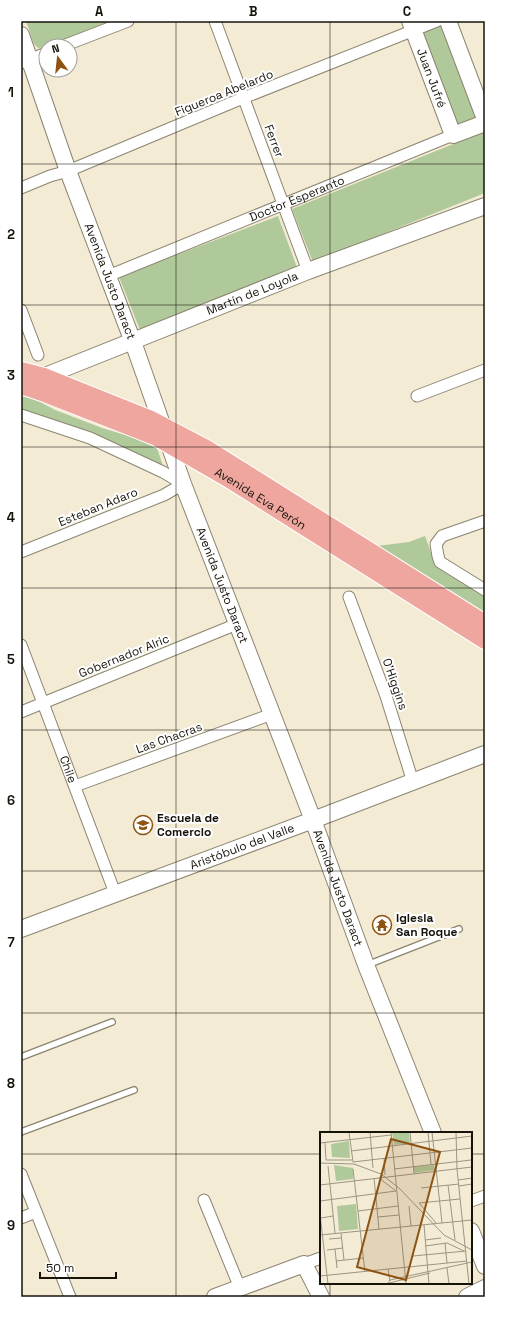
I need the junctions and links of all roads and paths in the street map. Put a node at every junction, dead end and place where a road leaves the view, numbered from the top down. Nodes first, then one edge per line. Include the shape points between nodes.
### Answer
1 (128, 21) edge
2 (215, 21) edge
3 (437, 21) edge
4 (448, 21) edge
5 (412, 26) edge
6 (21, 35) edge
7 (78, 41) edge
8 (38, 56) edge
9 (26, 61) edge
10 (243, 98) junction
11 (485, 119) edge
12 (485, 123) edge
13 (453, 136) junction
14 (68, 171) junction
15 (21, 188) edge
16 (284, 204) junction
17 (485, 206) edge
18 (308, 271) junction
19 (108, 276) junction
20 (21, 310) edge
21 (133, 342) junction
22 (38, 355) dead end
23 (485, 370) edge
24 (44, 377) junction
25 (21, 382) edge
26 (417, 396) dead end
27 (21, 415) edge
28 (164, 428) junction
29 (170, 445) junction
30 (183, 484) junction
31 (485, 521) edge
32 (21, 552) edge
33 (485, 590) edge
34 (348, 597) dead end
35 (237, 624) junction
36 (485, 624) edge
37 (485, 640) edge
38 (21, 645) edge
39 (43, 702) junction
40 (21, 712) edge
41 (272, 714) junction
42 (485, 754) edge
43 (412, 782) junction
44 (75, 786) junction
45 (313, 820) junction
46 (116, 893) junction
47 (21, 929) edge
48 (459, 929) dead end
49 (366, 965) junction
50 (112, 1022) dead end
51 (21, 1057) edge
52 (134, 1090) dead end
53 (21, 1132) edge
54 (433, 1132) edge
55 (21, 1174) edge
56 (485, 1196) edge
57 (204, 1200) dead end
58 (472, 1201) edge
59 (36, 1212) junction
60 (21, 1218) edge
61 (472, 1233) edge
62 (320, 1258) edge
63 (304, 1264) junction
64 (485, 1266) edge
65 (240, 1288) junction
66 (485, 1288) edge
67 (70, 1297) edge
68 (215, 1297) edge
69 (321, 1297) edge
70 (467, 1297) edge

1 - 7 street
2 - 10 street, Ferrer
3 - 5 street, Figueroa Abelardo
4 - 11 main road
5 - 10 street, Figueroa Abelardo
5 - 13 main road, Juan Jufré
6 - 9 main road, Avenida Justo Daract
8 - 9 street
9 - 14 main road, Avenida Justo Daract
10 - 14 street, Figueroa Abelardo
10 - 16 street, Ferrer
12 - 13 main road, Doctor Esperanto
13 - 16 street, Doctor Esperanto
14 - 15 street, Figueroa Abelardo
14 - 19 main road, Avenida Justo Daract
16 - 18 street, Ferrer
16 - 19 street, Doctor Esperanto
17 - 18 main road, Martín de Loyola
18 - 21 main road, Martín de Loyola
19 - 21 main road, Avenida Justo Daract
20 - 22 street
21 - 24 main road, Martín de Loyola
21 - 28 main road, Avenida Justo Daract
23 - 26 street
24 - 25 main road, Avenida Eva Perón
24 - 28 main road, Avenida Eva Perón via 149,419
25 - 29 main road, Avenida Eva Perón via 155,436
27 - 30 street via 90,438
28 - 29 main road, Avenida Justo Daract
28 - 36 main road, Avenida Eva Perón via 208,450
29 - 30 main road, Avenida Justo Daract
29 - 37 main road, Avenida Eva Perón via 228,478
30 - 32 street, Esteban Adaro via 164,495
30 - 35 main road, Avenida Justo Daract
31 - 33 street via 442,536 436,544 440,562
34 - 43 street, O'Higgins via 386,696
35 - 39 street, Gobernador Alric
35 - 41 main road, Avenida Justo Daract
38 - 39 street, Chile
39 - 40 street, Gobernador Alric
39 - 44 street, Chile
41 - 44 street, Las Chacras
41 - 45 main road, Avenida Justo Daract
42 - 43 main road, Aristóbulo del Valle
43 - 45 main road, Aristóbulo del Valle
44 - 46 street, Chile
45 - 46 main road, Aristóbulo del Valle
45 - 49 main road, Avenida Justo Daract
46 - 47 main road, Aristóbulo del Valle
48 - 49 lane
49 - 54 main road, Avenida Justo Daract
50 - 51 lane
52 - 53 lane
55 - 59 street
56 - 58 street
57 - 65 street
59 - 60 street
59 - 67 street
61 - 64 main road
62 - 63 street
63 - 65 main road
63 - 69 main road
65 - 68 main road
66 - 70 main road

